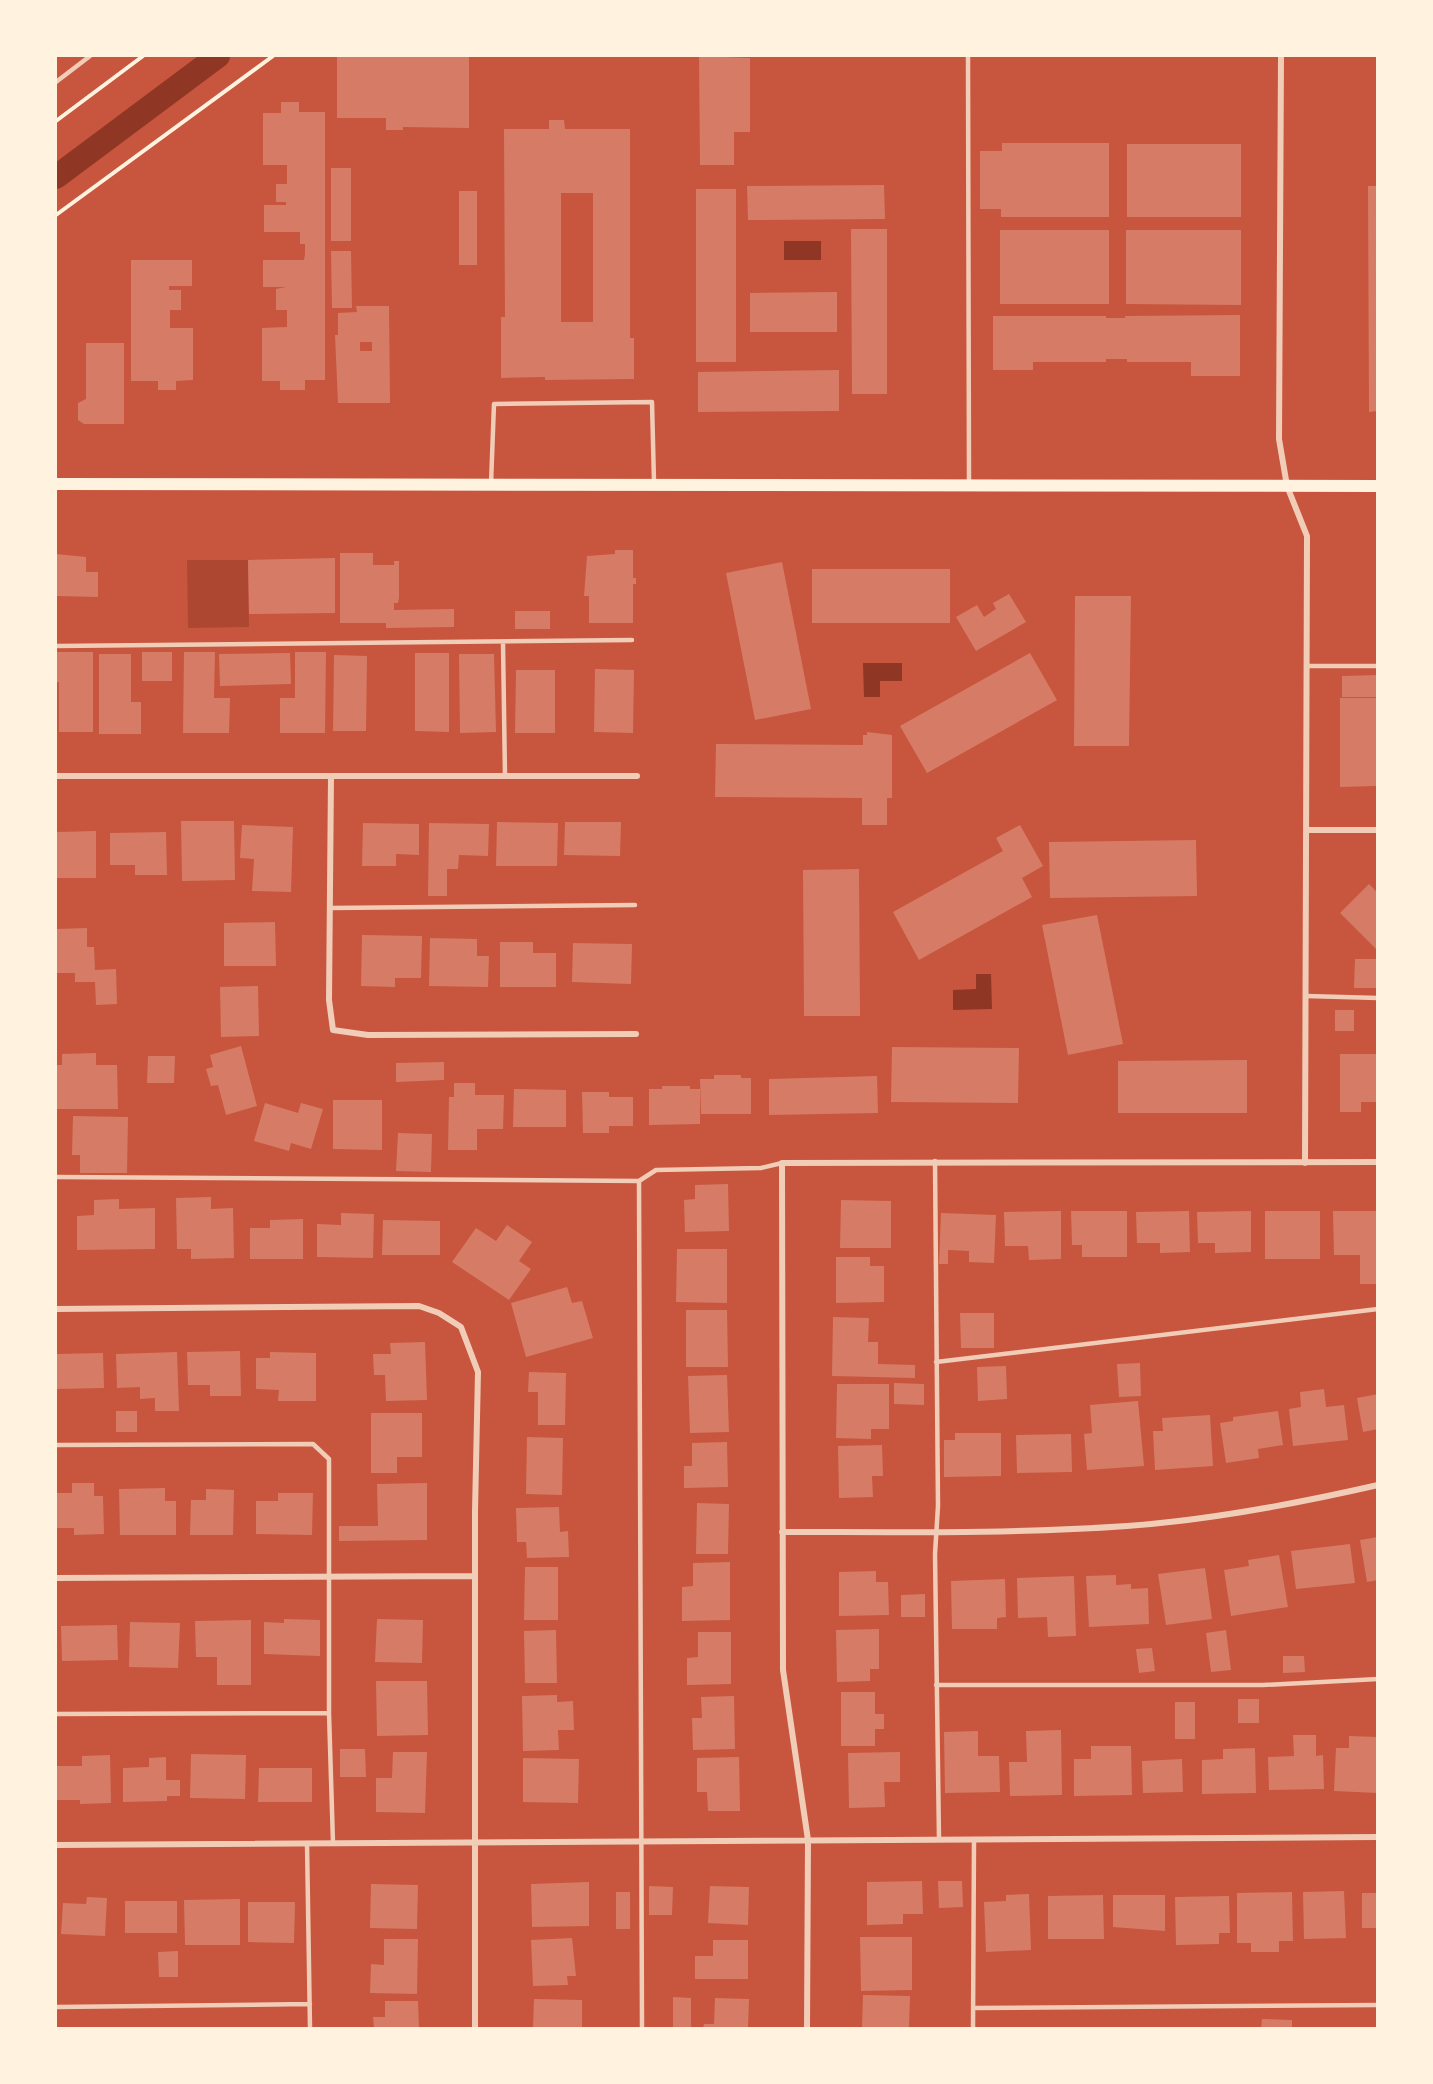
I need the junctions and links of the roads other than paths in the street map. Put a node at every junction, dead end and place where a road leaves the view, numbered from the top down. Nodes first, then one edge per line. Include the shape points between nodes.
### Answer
1 (90, 56) edge
2 (968, 56) edge
3 (1281, 56) edge
4 (56, 82) edge
5 (56, 484) edge
6 (491, 485) junction
7 (654, 485) junction
8 (969, 486) junction
9 (1287, 486) junction
10 (1377, 486) edge
11 (632, 640) dead end
12 (502, 642) junction
13 (56, 646) edge
14 (1307, 666) junction
15 (1377, 666) edge
16 (56, 776) edge
17 (331, 776) junction
18 (505, 776) junction
19 (637, 776) dead end
20 (1306, 830) junction
21 (1377, 830) edge
22 (635, 905) dead end
23 (330, 908) junction
24 (1306, 996) junction
25 (1377, 998) edge
26 (636, 1034) dead end
27 (935, 1161) junction
28 (1305, 1162) junction
29 (1377, 1162) edge
30 (782, 1163) junction
31 (56, 1177) edge
32 (639, 1181) junction
33 (56, 1309) edge
34 (1377, 1309) edge
35 (936, 1362) junction
36 (56, 1445) edge
37 (1377, 1485) edge
38 (936, 1531) junction
39 (782, 1532) junction
40 (330, 1576) junction
41 (475, 1576) junction
42 (56, 1578) edge
43 (1377, 1679) edge
44 (936, 1685) junction
45 (329, 1713) junction
46 (56, 1714) edge
47 (1377, 1837) edge
48 (939, 1839) junction
49 (975, 1839) junction
50 (808, 1840) junction
51 (640, 1841) junction
52 (307, 1843) junction
53 (333, 1843) junction
54 (476, 1843) junction
55 (56, 1845) edge
56 (310, 2004) junction
57 (1377, 2006) edge
58 (56, 2007) edge
59 (974, 2008) junction
60 (309, 2028) edge
61 (475, 2028) edge
62 (642, 2028) edge
63 (807, 2028) edge
64 (973, 2028) edge

1 - 4 lane
2 - 8 lane
3 - 9 street via 1279,439
5 - 6 main road
6 - 7 main road
6 - 7 lane via 494,404 652,402
7 - 8 main road
8 - 9 main road
9 - 10 main road
9 - 14 street via 1307,536
11 - 12 lane
12 - 13 lane
12 - 18 lane
14 - 15 lane
14 - 20 street
16 - 17 street
17 - 18 street
17 - 23 street
18 - 19 street
20 - 21 street
20 - 24 street
22 - 23 lane
23 - 26 street via 329,1000 333,1030 368,1035
24 - 25 lane
24 - 28 street
27 - 28 street
27 - 30 street
27 - 35 lane
28 - 29 street
30 - 32 lane via 761,1168 656,1170
30 - 39 street
31 - 32 lane
32 - 51 lane
33 - 41 street via 419,1306 439,1312 461,1327 478,1372
34 - 35 lane
35 - 38 lane
36 - 40 lane via 313,1444 328,1459
37 - 38 street via 1318,1499 1163,1522
38 - 39 street
38 - 44 lane
39 - 50 street via 783,1670
40 - 41 street
40 - 42 street
40 - 45 lane
41 - 54 street
43 - 44 lane via 1263,1685
44 - 48 lane
45 - 46 lane
45 - 53 lane
47 - 49 street
48 - 49 street
48 - 50 street
49 - 59 lane
50 - 51 street
50 - 63 street
51 - 54 street
51 - 62 lane
52 - 53 street
52 - 55 street
52 - 56 lane
53 - 54 street
54 - 61 street
56 - 58 lane
56 - 60 lane
57 - 59 lane
59 - 64 lane

